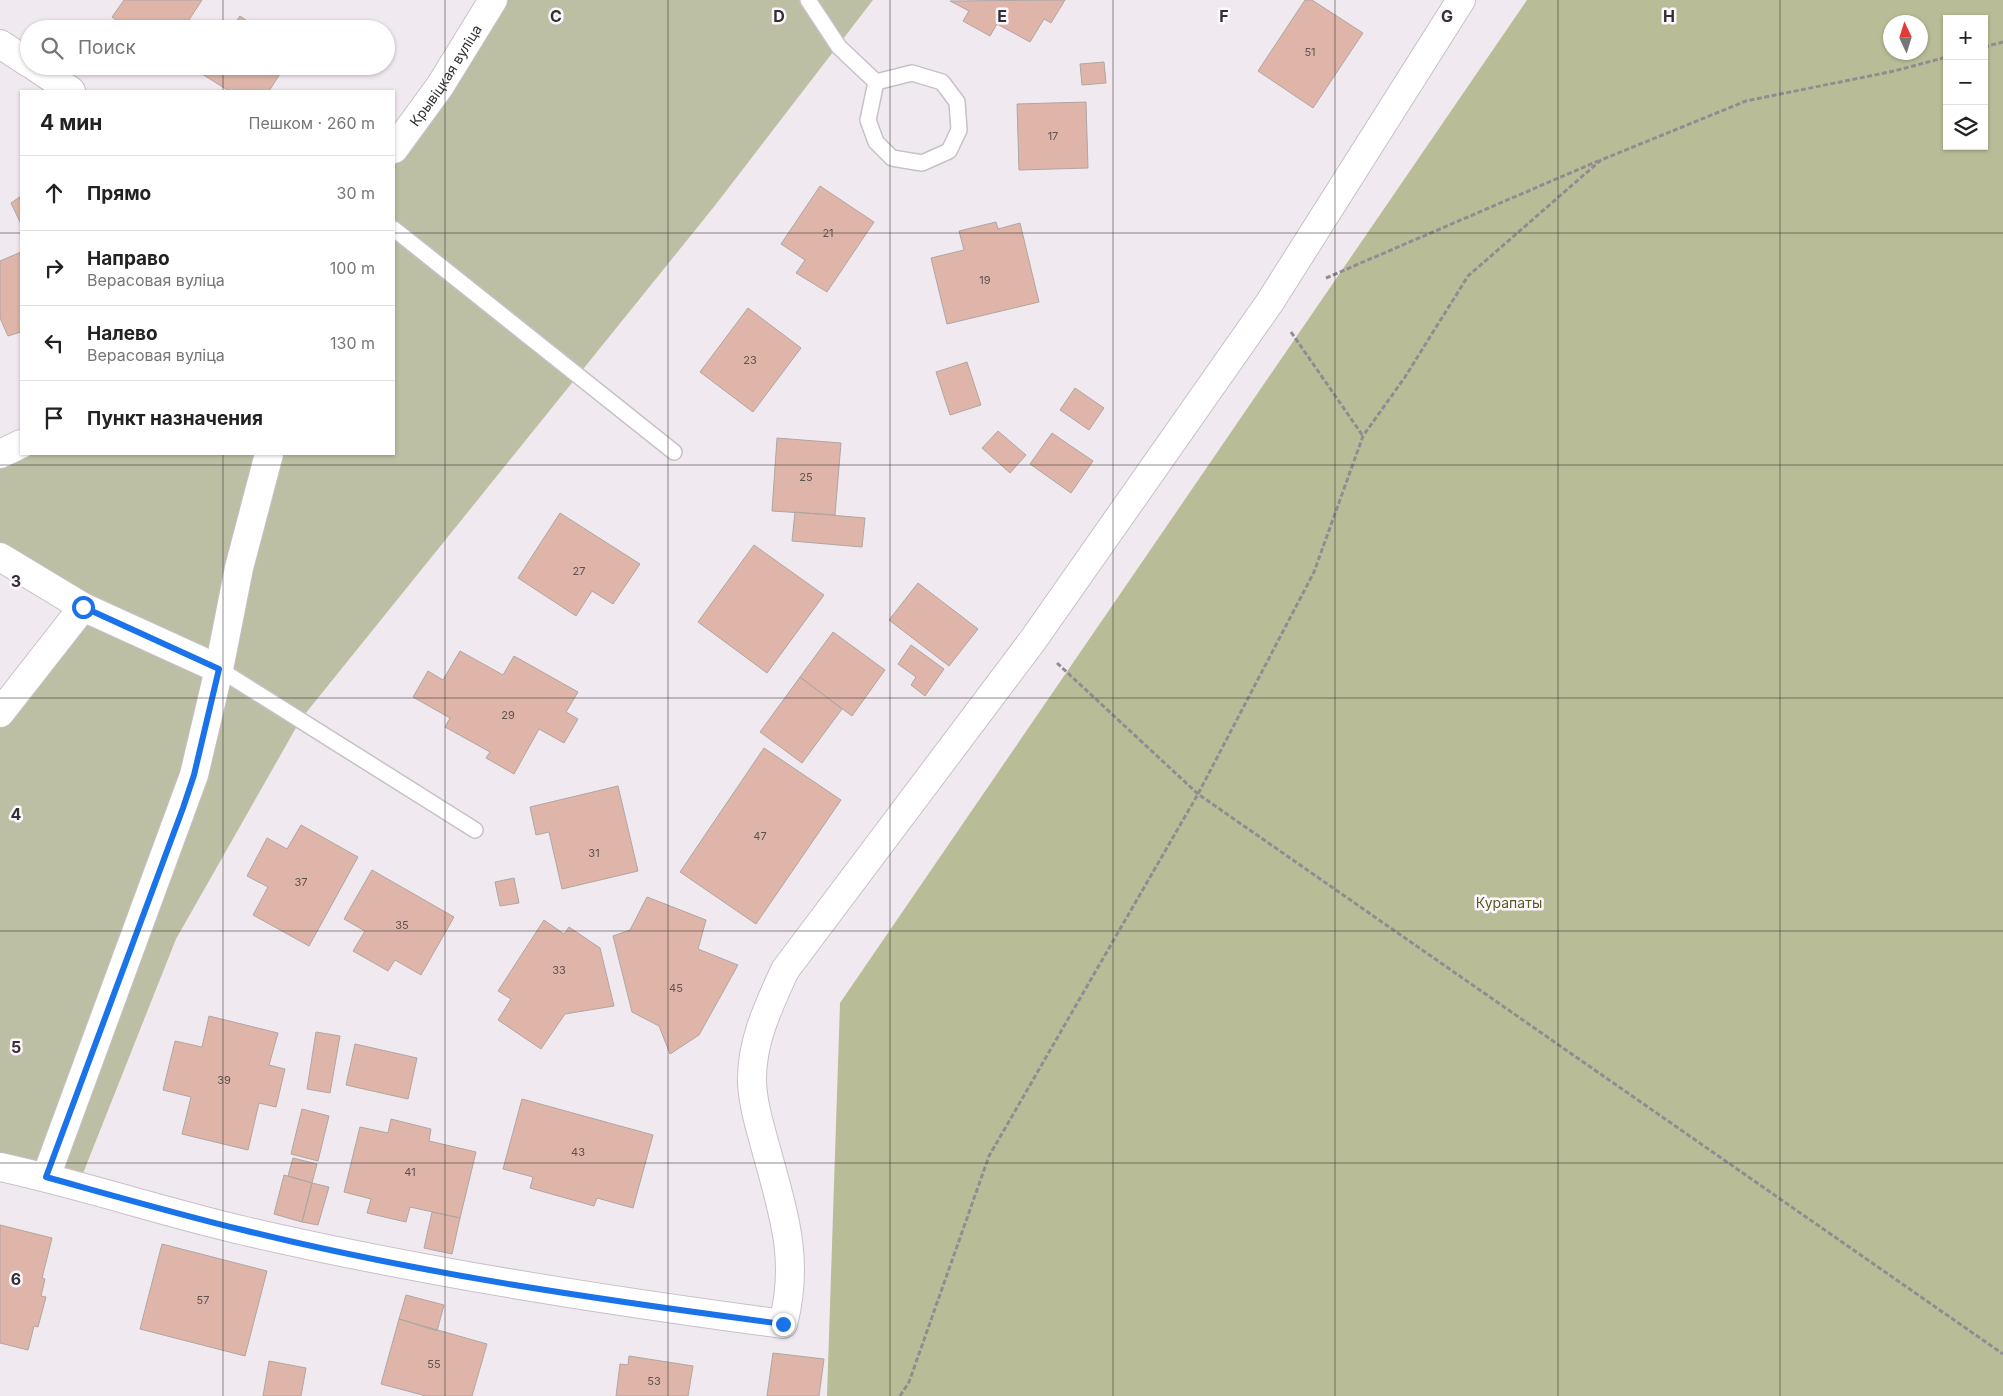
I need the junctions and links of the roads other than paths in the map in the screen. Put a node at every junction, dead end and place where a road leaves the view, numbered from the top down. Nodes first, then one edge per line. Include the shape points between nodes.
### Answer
1 (493, 0) edge
2 (808, 0) edge
3 (1461, 0) edge
4 (0, 44) edge
5 (20, 57) edge
6 (47, 75) edge
7 (876, 82) junction
8 (70, 90) edge
9 (395, 148) edge
10 (395, 230) edge
11 (20, 444) edge
12 (674, 452) dead end
13 (0, 454) edge
14 (269, 455) edge
15 (0, 557) edge
16 (83, 607) junction
17 (219, 669) junction
18 (0, 713) edge
19 (475, 830) dead end
20 (0, 1167) edge
21 (46, 1177) junction

1 - 9 street, Крывіцкая вуліца via 440,86
2 - 7 lane via 839,47
3 - 21 street via 1270,302 1033,640 785,970 756,1045 752,1081 755,1110 788,1229 790,1299 783,1324 515,1285 350,1254 243,1231
4 - 5 street
6 - 8 street
7 - 7 lane via 912,72 942,82 957,102 959,130 949,151 922,163 892,158 876,142 868,120
10 - 12 lane
11 - 13 street
14 - 17 street via 239,568
15 - 16 street
16 - 17 street
16 - 18 street
17 - 19 lane
17 - 21 street via 183,808
20 - 21 street

